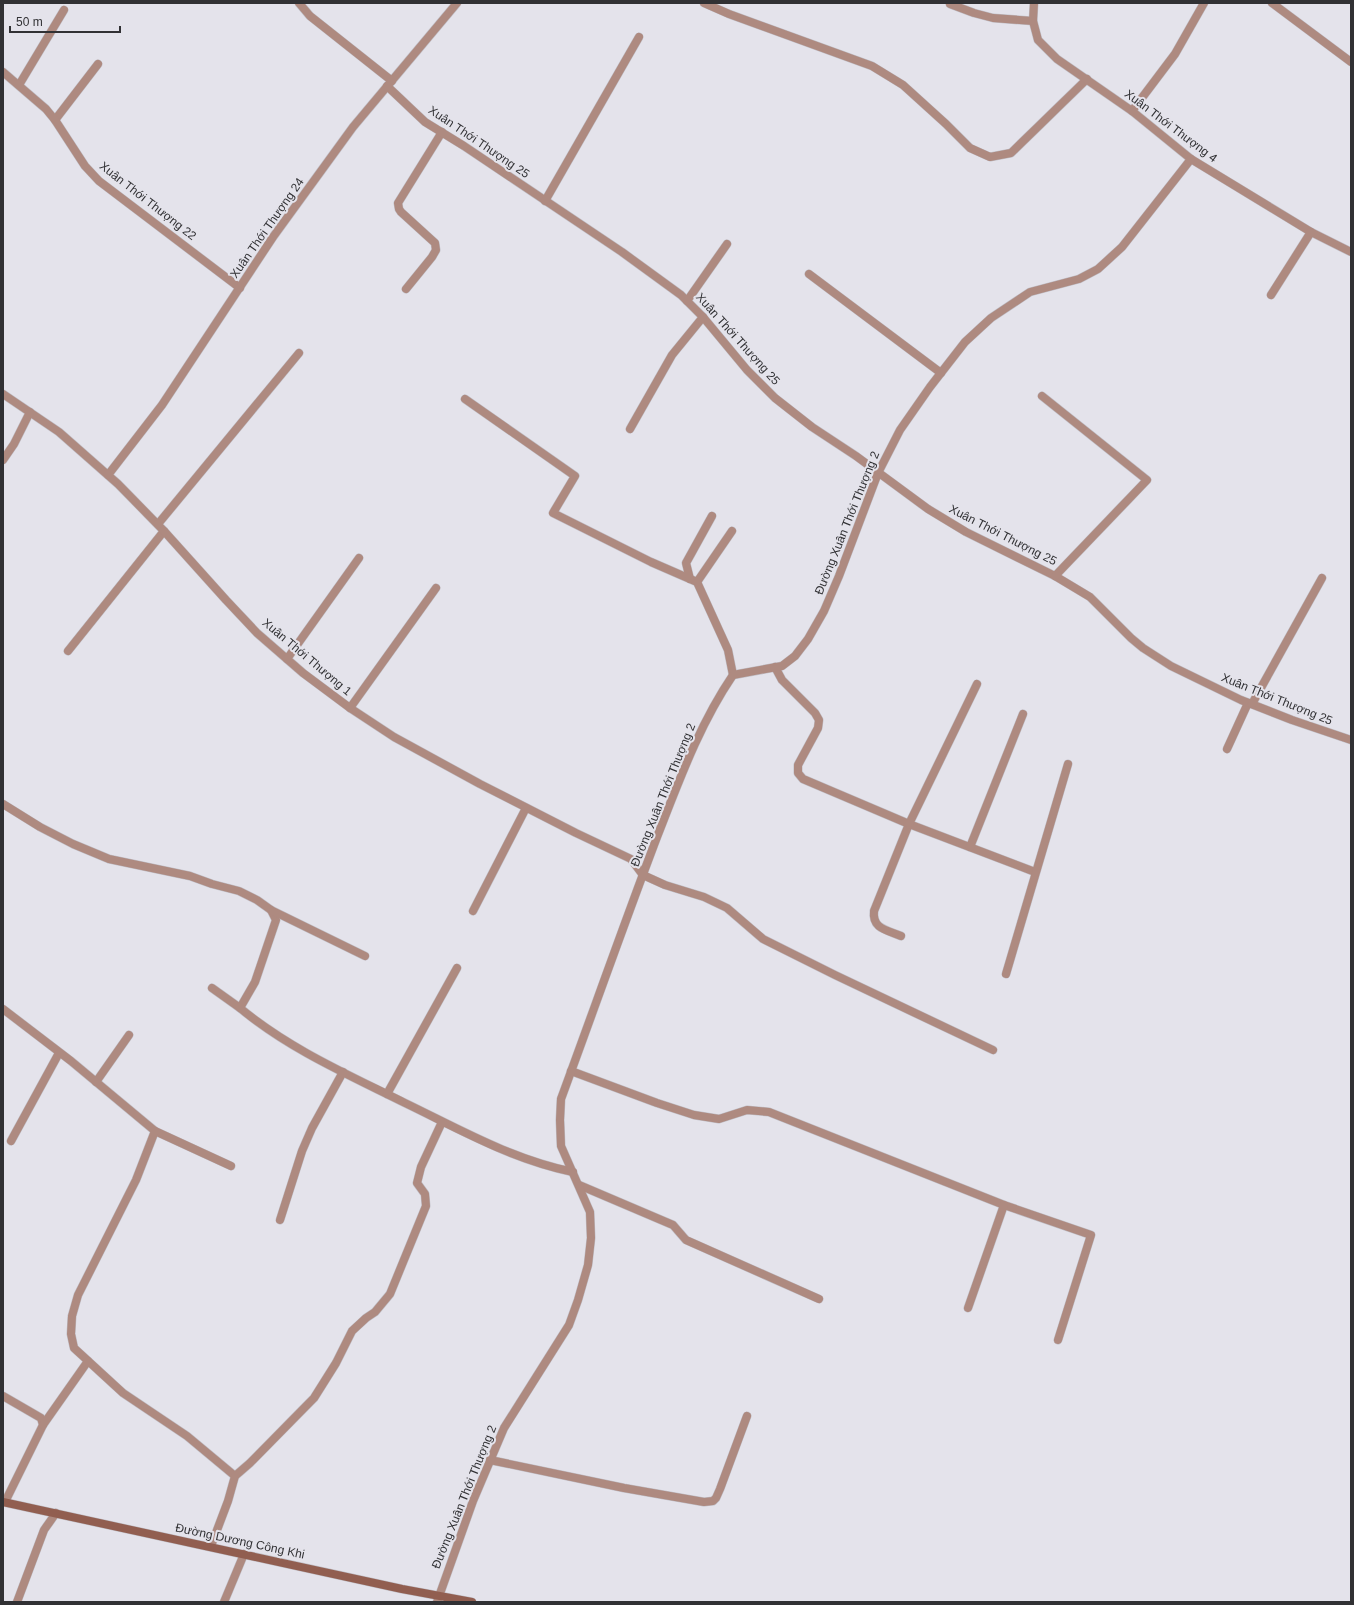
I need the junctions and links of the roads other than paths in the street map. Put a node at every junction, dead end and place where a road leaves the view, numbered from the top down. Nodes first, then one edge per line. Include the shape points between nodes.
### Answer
1 (298, 3) edge
2 (457, 3) edge
3 (704, 3) edge
4 (1034, 3) edge
5 (1204, 3) edge
6 (1272, 3) edge
7 (950, 4) dead end
8 (64, 10) dead end
9 (1033, 21) junction
10 (639, 37) dead end
11 (1351, 62) edge
12 (98, 64) dead end
13 (3, 72) edge
14 (1086, 79) junction
15 (390, 84) junction
16 (19, 85) junction
17 (1132, 111) junction
18 (55, 120) junction
19 (442, 132) junction
20 (1191, 159) junction
21 (545, 201) junction
22 (1311, 232) junction
23 (728, 244) dead end
24 (1351, 252) edge
25 (809, 274) dead end
26 (240, 288) junction
27 (406, 289) dead end
28 (1271, 295) dead end
29 (687, 301) junction
30 (703, 317) junction
31 (299, 353) dead end
32 (941, 373) junction
33 (3, 394) edge
34 (1042, 396) dead end
35 (465, 399) dead end
36 (30, 412) junction
37 (630, 429) dead end
38 (3, 460) edge
39 (878, 473) junction
40 (108, 475) junction
41 (712, 516) dead end
42 (158, 524) junction
43 (164, 530) junction
44 (732, 531) dead end
45 (359, 558) dead end
46 (1055, 576) junction
47 (1322, 578) dead end
48 (693, 580) junction
49 (436, 588) dead end
50 (68, 651) dead end
51 (287, 659) junction
52 (775, 667) junction
53 (733, 675) junction
54 (977, 684) dead end
55 (1250, 704) junction
56 (350, 708) junction
57 (1023, 714) dead end
58 (1351, 740) edge
59 (1227, 749) dead end
60 (1068, 764) dead end
61 (3, 804) edge
62 (526, 808) junction
63 (909, 824) junction
64 (970, 847) junction
65 (1035, 872) junction
66 (642, 875) junction
67 (271, 910) junction
68 (473, 911) dead end
69 (901, 936) dead end
70 (365, 956) dead end
71 (457, 968) dead end
72 (1006, 974) dead end
73 (212, 988) dead end
74 (240, 1008) junction
75 (3, 1009) edge
76 (129, 1035) dead end
77 (993, 1050) dead end
78 (59, 1053) junction
79 (571, 1071) junction
80 (343, 1072) junction
81 (96, 1082) junction
82 (386, 1094) junction
83 (442, 1122) junction
84 (155, 1131) junction
85 (11, 1141) dead end
86 (232, 1166) dead end
87 (573, 1172) junction
88 (579, 1185) junction
89 (1004, 1205) junction
90 (280, 1220) dead end
91 (819, 1299) dead end
92 (968, 1308) dead end
93 (1058, 1340) dead end
94 (88, 1361) junction
95 (3, 1396) edge
96 (747, 1416) dead end
97 (43, 1425) junction
98 (490, 1460) junction
99 (235, 1476) junction
100 (4, 1502) edge
101 (56, 1513) junction
102 (211, 1546) junction
103 (244, 1554) junction
104 (438, 1599) edge
105 (17, 1602) edge
106 (224, 1602) edge
107 (472, 1602) edge

1 - 15 street, Xuân Thới Thượng 25
2 - 15 street, Xuân Thới Thượng 24
3 - 14 street via 872,66 903,85 970,148 990,157 1011,153
4 - 9 street, Xuân Thới Thượng 4
5 - 17 street via 1175,54
6 - 11 street
7 - 9 street via 974,14 993,18
8 - 16 street
9 - 14 street, Xuân Thới Thượng 4 via 1038,40 1058,59
10 - 21 street
12 - 18 street
13 - 16 street, Xuân Thới Thượng 22
14 - 17 street, Xuân Thới Thượng 4
15 - 19 street, Xuân Thới Thượng 25 via 425,122
15 - 26 street, Xuân Thới Thượng 24 via 353,127 273,237
16 - 18 street, Xuân Thới Thượng 22
17 - 20 street, Xuân Thới Thượng 4
18 - 26 street, Xuân Thới Thượng 22 via 85,166 99,181
19 - 21 street, Xuân Thới Thượng 25
19 - 27 street via 398,203 398,209 435,243 436,250
20 - 22 street, Xuân Thới Thượng 4
20 - 32 street, Đường Xuân Thới Thượng 2 via 1122,247 1098,269 1079,279 1030,292 1008,305 965,342
21 - 29 street, Xuân Thới Thượng 25 via 622,252
22 - 24 street, Xuân Thới Thượng 4
22 - 28 street
23 - 29 street
25 - 32 street
26 - 40 street, Xuân Thới Thượng 24 via 162,405
29 - 30 street, Xuân Thới Thượng 25
30 - 37 street via 672,355
30 - 39 street, Xuân Thới Thượng 25 via 747,370 775,398
31 - 42 street
32 - 39 street, Đường Xuân Thới Thượng 2 via 900,430
33 - 36 street, Xuân Thới Thượng 1
34 - 46 street via 1147,480
35 - 48 street via 575,476 553,513
36 - 38 street
36 - 40 street, Xuân Thới Thượng 1 via 59,432
39 - 46 street, Xuân Thới Thượng 25 via 928,509 966,532
39 - 52 street, Đường Xuân Thới Thượng 2 via 839,576 811,634 795,656 782,666
40 - 42 street, Xuân Thới Thượng 1
41 - 48 street via 686,563
42 - 43 street, Xuân Thới Thượng 1
43 - 50 street
43 - 51 street, Xuân Thới Thượng 1 via 257,633
44 - 48 street
45 - 51 street
46 - 55 street, Xuân Thới Thượng 25 via 1090,597 1131,638 1155,657
47 - 55 street
48 - 53 street via 714,617 728,650
49 - 56 street
51 - 56 street, Xuân Thới Thượng 1
52 - 53 street, Đường Xuân Thới Thượng 2
52 - 63 street via 782,680 819,720 818,728 798,766 798,773 803,779
53 - 66 street, Đường Xuân Thới Thượng 2 via 718,698 689,756
54 - 63 street
55 - 58 street, Xuân Thới Thượng 25
55 - 59 street
56 - 62 street, Xuân Thới Thượng 1 via 394,737
57 - 64 street
60 - 65 street
61 - 67 street via 40,827 109,859 190,876 239,891
62 - 66 street, Xuân Thới Thượng 1 via 631,859
62 - 68 street
63 - 64 street
63 - 69 street via 873,918 880,927
64 - 65 street
65 - 72 street
66 - 77 street via 727,908 763,939 835,976
66 - 79 street, Đường Xuân Thới Thượng 2
67 - 70 street
67 - 74 street via 276,920 255,982
71 - 82 street
73 - 74 street
74 - 80 street via 274,1034
75 - 78 street
76 - 81 street
78 - 81 street
78 - 85 street
79 - 87 street, Đường Xuân Thới Thượng 2 via 561,1100 560,1120 561,1146
79 - 89 street via 694,1115 719,1119 747,1110 769,1112
80 - 82 street
80 - 90 street via 302,1151
81 - 84 street
82 - 83 street
83 - 87 street via 534,1162
83 - 99 street via 417,1183 425,1194 426,1206 390,1294 375,1312 352,1331 314,1398
84 - 86 street
84 - 94 street via 136,1180 78,1295 72,1316 71,1334 74,1348
87 - 88 street, Đường Xuân Thới Thượng 2
88 - 91 street via 672,1225 686,1240
88 - 98 street, Đường Xuân Thới Thượng 2 via 590,1212 591,1238 588,1265 578,1300 569,1325 504,1428
89 - 92 street
89 - 93 street via 1091,1235
94 - 97 street
94 - 99 street via 123,1393 187,1436
95 - 97 street via 41,1418
96 - 98 street via 716,1498 710,1502 624,1488
97 - 100 street
98 - 104 street, Đường Xuân Thới Thượng 2
99 - 102 street
100 - 101 main road, Đường Dương Công Khi
101 - 102 main road, Đường Dương Công Khi
101 - 105 street via 44,1530
102 - 103 main road, Đường Dương Công Khi
103 - 104 main road, Đường Dương Công Khi
103 - 106 street
104 - 107 main road, Đường Dương Công Khi

